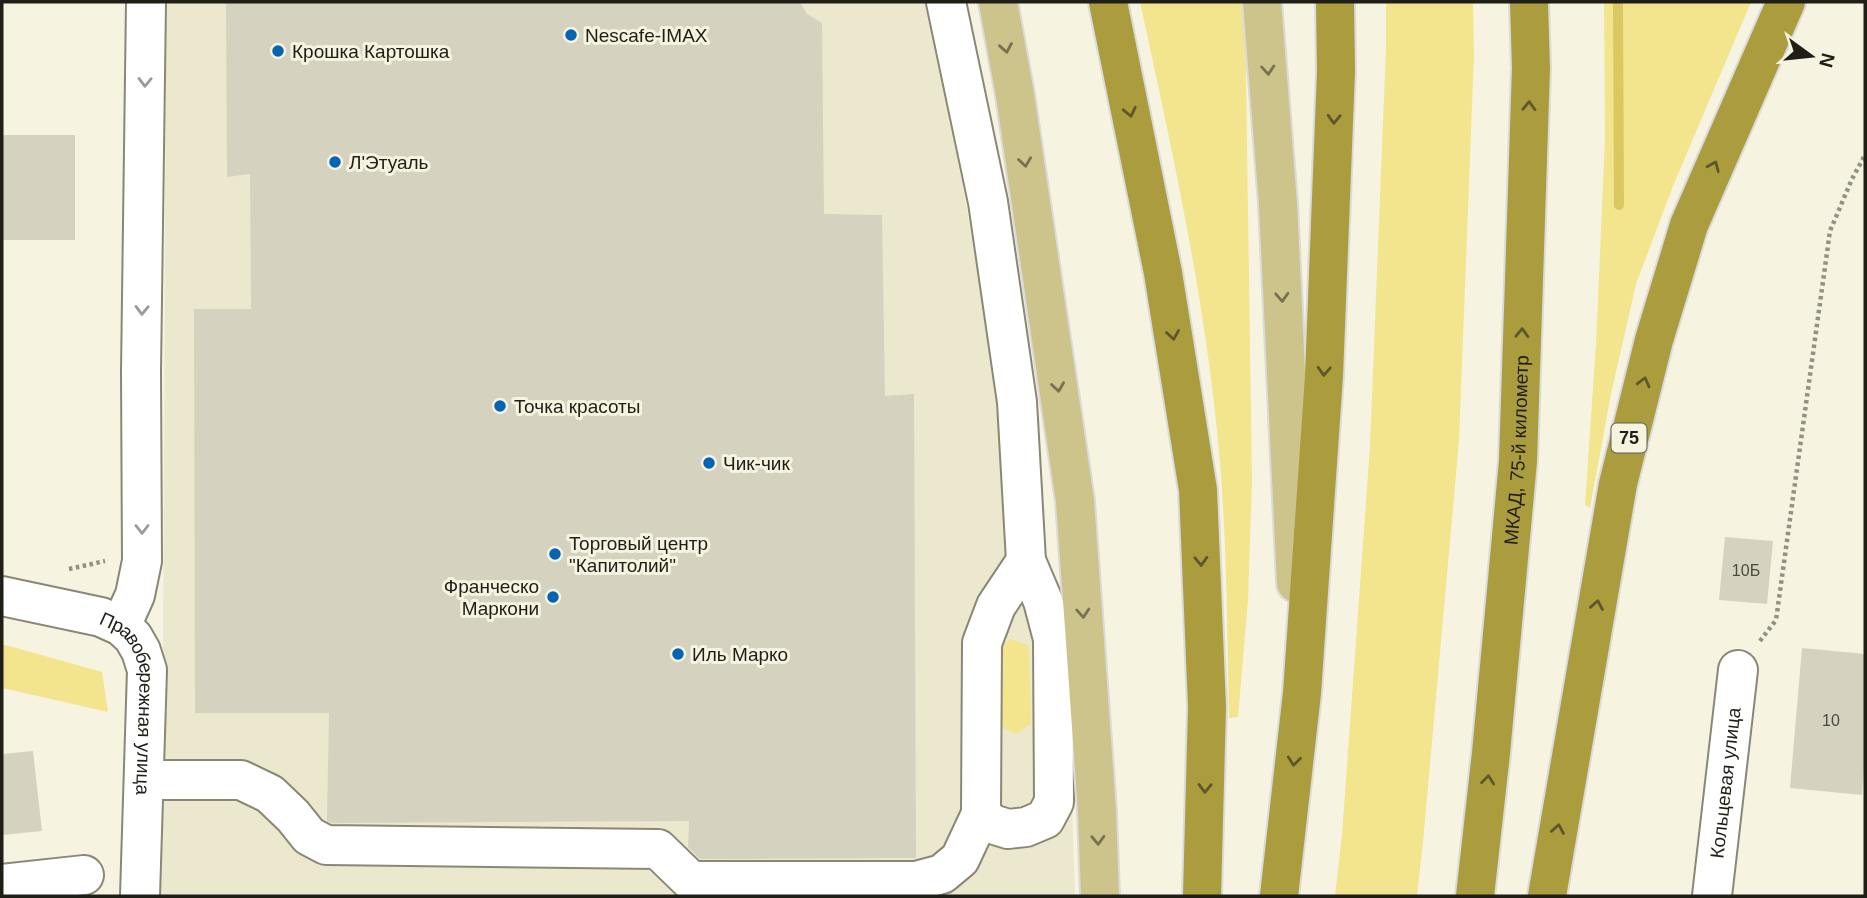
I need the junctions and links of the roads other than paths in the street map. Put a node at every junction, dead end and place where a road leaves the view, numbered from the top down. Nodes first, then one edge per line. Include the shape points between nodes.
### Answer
1 (146, 2) edge
2 (946, 2) edge
3 (998, 2) edge
4 (1108, 2) edge
5 (1262, 2) edge
6 (1335, 2) edge
7 (1529, 2) edge
8 (1786, 2) edge
9 (1026, 561) junction
10 (2, 596) edge
11 (121, 626) junction
12 (1738, 670) road end
13 (1302, 693) junction
14 (144, 780) junction
15 (981, 814) junction
16 (84, 875) dead end
17 (2, 884) edge
18 (140, 896) edge
19 (1100, 896) edge
20 (1202, 896) edge
21 (1279, 896) edge
22 (1475, 896) edge
23 (1547, 896) edge
24 (1712, 896) edge

1 -> 11 street via 142,561 135,595
2 - 9 street via 988,202 1017,402
3 -> 19 main road via 1076,501
4 -> 20 highway via 1163,272 1198,490 1207,707
5 -> 13 main road via 1278,204
6 -> 13 highway via 1324,376
22 -> 7 highway, МКАД, 75-й километр via 1518,461 1531,68
23 -> 8 highway, 75 via 1618,484 1654,340 1689,225
9 - 15 street via 996,606 982,643
9 - 15 street via 1053,639 1054,802 1045,819 1026,827 1008,829
10 - 11 street, Правобережная улица via 101,617
11 - 14 street, Правобережная улица via 141,651 147,670
12 - 24 street, Кольцевая улица
13 -> 21 highway
14 - 15 street via 241,780 270,794 309,836 326,845 658,849 691,881 916,881 942,874 960,859
14 - 18 street, Правобережная улица
16 - 17 street

